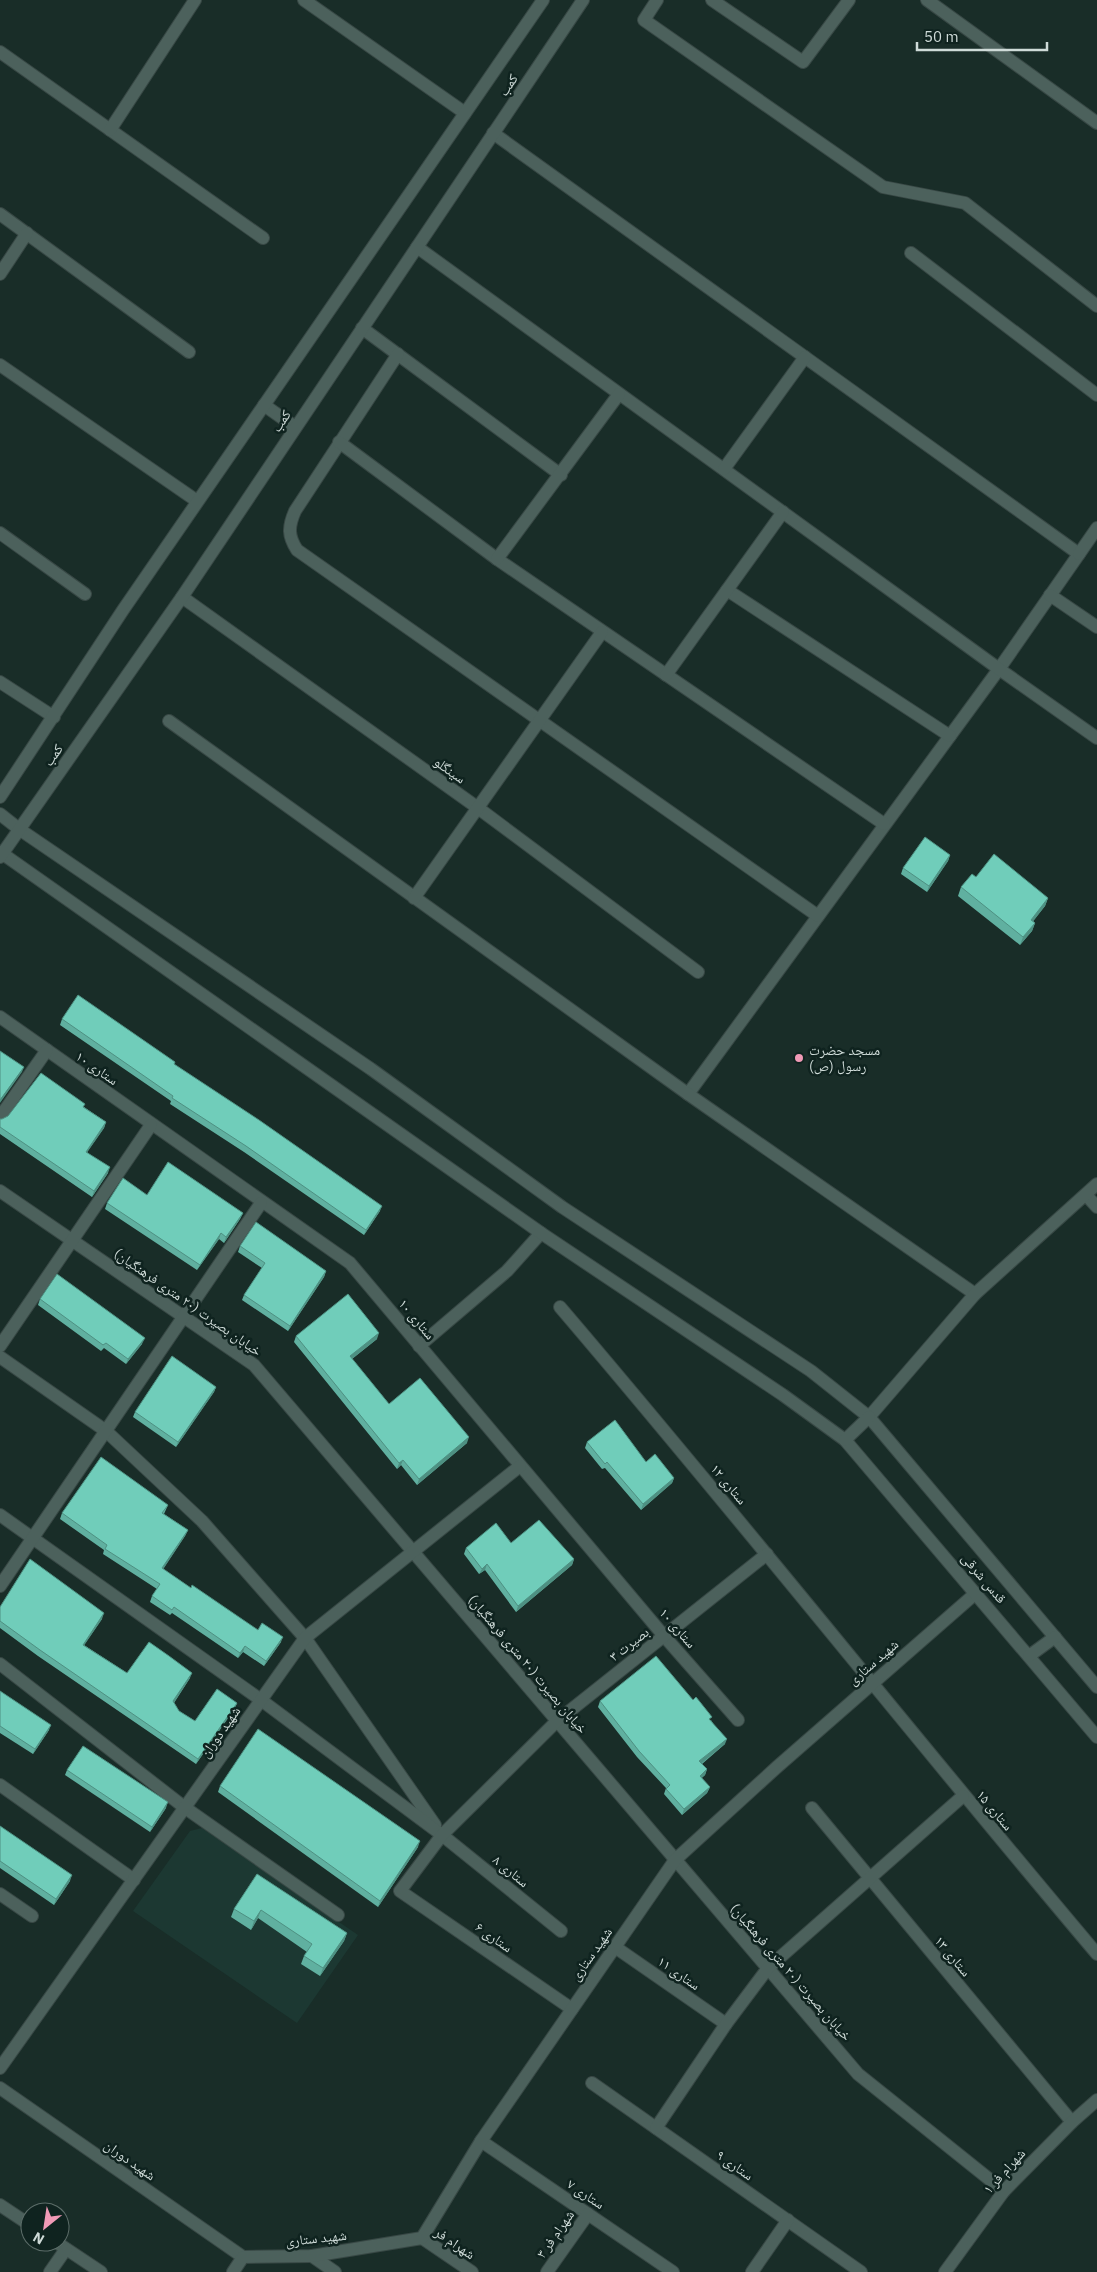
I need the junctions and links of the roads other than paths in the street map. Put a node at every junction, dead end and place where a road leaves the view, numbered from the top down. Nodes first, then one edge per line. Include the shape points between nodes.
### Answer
1 (195, 0) edge
2 (304, 0) edge
3 (543, 0) edge
4 (583, 0) edge
5 (657, 0) edge
6 (712, 0) edge
7 (849, 0) edge
8 (926, 0) edge
9 (0, 52) edge
10 (465, 113) junction
11 (1097, 123) edge
12 (110, 130) junction
13 (493, 133) junction
14 (0, 214) edge
15 (27, 234) junction
16 (263, 238) dead end
17 (417, 247) junction
18 (911, 254) dead end
19 (0, 274) edge
20 (1097, 306) edge
21 (362, 328) junction
22 (189, 352) dead end
23 (398, 354) junction
24 (805, 357) junction
25 (0, 365) edge
26 (619, 394) junction
27 (1097, 395) edge
28 (264, 405) junction
29 (295, 427) junction
30 (339, 442) junction
31 (724, 469) junction
32 (561, 475) junction
33 (198, 501) junction
34 (783, 512) junction
35 (1097, 528) edge
36 (0, 534) edge
37 (1079, 554) junction
38 (497, 559) junction
39 (727, 590) junction
40 (85, 594) dead end
41 (1050, 594) junction
42 (182, 596) junction
43 (1097, 627) edge
44 (602, 632) junction
45 (999, 669) junction
46 (666, 675) junction
47 (0, 682) edge
48 (54, 717) junction
49 (169, 721) dead end
50 (541, 721) junction
51 (950, 736) junction
52 (1097, 738) edge
53 (0, 797) edge
54 (478, 808) junction
55 (0, 814) edge
56 (884, 824) junction
57 (19, 829) junction
58 (0, 852) edge
59 (0, 856) edge
60 (414, 898) junction
61 (818, 916) junction
62 (698, 972) dead end
63 (0, 1017) edge
64 (47, 1050) junction
65 (688, 1094) junction
66 (0, 1118) edge
67 (152, 1125) junction
68 (1097, 1184) edge
69 (0, 1191) edge
70 (1086, 1195) junction
71 (261, 1203) junction
72 (1097, 1207) edge
73 (541, 1233) junction
74 (74, 1241) junction
75 (975, 1294) junction
76 (560, 1306) dead end
77 (183, 1317) junction
78 (0, 1346) edge
79 (419, 1346) junction
80 (0, 1357) edge
81 (869, 1417) junction
82 (106, 1431) junction
83 (845, 1440) junction
84 (520, 1466) junction
85 (0, 1515) edge
86 (33, 1538) junction
87 (413, 1552) junction
88 (767, 1554) junction
89 (0, 1586) edge
90 (976, 1593) junction
91 (664, 1636) junction
92 (1055, 1637) junction
93 (305, 1638) junction
94 (1029, 1656) junction
95 (0, 1664) edge
96 (873, 1682) junction
97 (1097, 1686) edge
98 (261, 1700) junction
99 (738, 1720) dead end
100 (557, 1721) junction
101 (1097, 1737) edge
102 (0, 1785) edge
103 (963, 1796) junction
104 (184, 1807) junction
105 (812, 1808) dead end
106 (442, 1835) junction
107 (675, 1860) junction
108 (869, 1879) junction
109 (134, 1880) junction
110 (400, 1890) joint
111 (0, 1894) edge
112 (338, 1915) dead end
113 (32, 1916) dead end
114 (561, 1931) dead end
115 (615, 1947) junction
116 (1097, 1954) edge
117 (768, 1968) junction
118 (572, 2009) junction
119 (726, 2024) junction
120 (4, 2054) edge
121 (0, 2068) edge
122 (592, 2083) dead end
123 (0, 2088) edge
124 (1097, 2100) edge
125 (1072, 2122) junction
126 (656, 2128) junction
127 (481, 2141) junction
128 (1004, 2191) junction
129 (0, 2205) edge
130 (588, 2214) junction
131 (20, 2218) edge
132 (788, 2220) junction
133 (422, 2238) junction
134 (70, 2251) edge
135 (58, 2252) edge
136 (312, 2256) junction
137 (243, 2257) junction
138 (50, 2272) edge
139 (101, 2272) edge
140 (233, 2272) edge
141 (335, 2272) edge
142 (472, 2272) edge
143 (547, 2272) edge
144 (673, 2272) edge
145 (752, 2272) edge
146 (861, 2272) edge
147 (945, 2272) edge

1 - 12 street
2 - 10 street
3 - 10 street, کمب
4 - 13 street, کمب
5 - 20 street via 644,20 875,182 883,187 965,203
6 - 7 street via 803,62
8 - 11 street
9 - 12 street
10 - 28 street, کمب
12 - 16 street
13 - 17 street, کمب
13 - 24 street
14 - 15 street
15 - 19 street
15 - 22 street
17 - 21 street, کمب
17 - 26 street
18 - 27 street
21 - 23 street
21 - 29 street, کمب
23 - 30 street
23 - 32 street
24 - 31 street
24 - 37 street
25 - 33 street
26 - 31 street
26 - 32 street
28 - 29 street
28 - 33 street, کمب
29 - 42 street, کمب
30 - 38 street
30 - 50 street via 289,525 290,539 297,550
31 - 34 street
32 - 38 street
33 - 48 street, کمب
34 - 39 street
34 - 45 street
35 - 37 street
36 - 40 street
37 - 41 street
38 - 44 street
39 - 46 street
39 - 51 street
41 - 43 street
41 - 45 street
42 - 54 street, سینگلو
42 - 57 street, کمب
44 - 46 street
44 - 50 street
45 - 51 street
45 - 52 street
46 - 56 street
47 - 48 street
48 - 53 street, کمب
49 - 60 street
50 - 54 street
50 - 61 street
51 - 56 street
54 - 60 street
54 - 62 street, سینگلو
55 - 57 street
56 - 61 street
57 - 59 street, کمب
57 - 81 street via 371,1069 562,1207 811,1371
58 - 73 street, قدس شرقی
60 - 65 street
61 - 65 street
63 - 64 street, ستاری ۱۰
64 - 66 street
64 - 67 street, ستاری ۱۰
65 - 75 street
67 - 71 street, ستاری ۱۰
67 - 74 street
68 - 70 street
69 - 74 street, خیابان بصیرت (۲۰ متری فرهنگیان)
70 - 72 street
70 - 75 street
71 - 77 street
71 - 79 street, ستاری ۱۰ via 350,1264
73 - 79 street via 507,1271
73 - 83 street, قدس شرقی
74 - 77 street, خیابان بصیرت (۲۰ متری فرهنگیان)
74 - 78 street
75 - 81 street
76 - 88 street, ستاری ۱۲
77 - 82 street
77 - 87 street, خیابان بصیرت (۲۰ متری فرهنگیان) via 254,1365
79 - 84 street, ستاری ۱۰
80 - 82 street
81 - 83 street
81 - 92 street
82 - 86 street
82 - 93 street via 202,1522
83 - 90 street, قدس شرقی
84 - 87 street, شهید دوران
84 - 91 street, ستاری ۱۰
85 - 86 street
86 - 89 street
86 - 98 street
87 - 93 street, شهید دوران
87 - 100 street, خیابان بصیرت (۲۰ متری فرهنگیان)
88 - 91 street, بصیرت ۳
88 - 96 street, ستاری ۱۲
90 - 94 street, قدس شرقی
90 - 96 street, شهید ستاری
91 - 99 street, ستاری ۱۰
91 - 100 street, بصیرت ۳
92 - 94 street
92 - 97 street
93 - 98 street, شهید دوران
93 - 106 street
94 - 101 street, قدس شرقی
95 - 104 street
96 - 103 street, ستاری ۱۵
96 - 107 street, شهید ستاری
98 - 104 street, شهید دوران
98 - 106 street
100 - 106 street, بصیرت ۳
100 - 107 street, خیابان بصیرت (۲۰ متری فرهنگیان)
102 - 109 street
103 - 108 street
103 - 116 street, ستاری ۱۵
104 - 109 street, شهید دوران
104 - 112 street
105 - 108 street, ستاری ۱۳
106 - 110 street, بصیرت ۳
106 - 114 street, ستاری ۸
107 - 115 street, شهید ستاری
107 - 117 street, خیابان بصیرت (۲۰ متری فرهنگیان)
108 - 117 street
108 - 125 street, ستاری ۱۳
109 - 120 street, شهید دوران
110 - 118 street, ستاری ۶
111 - 113 street
115 - 118 street, شهید ستاری
115 - 119 street, ستاری ۱۱
117 - 119 street
117 - 128 street, خیابان بصیرت (۲۰ متری فرهنگیان) via 858,2074
118 - 127 street, شهید ستاری
119 - 126 street
120 - 121 street, شهید دوران
122 - 126 street, ستاری ۹
123 - 137 street, شهید دوران
124 - 125 street, شهرام فر ۱
125 - 128 street, شهرام فر ۱
126 - 132 street, ستاری ۹
127 - 130 street, ستاری ۷
127 - 133 street, شهید ستاری
128 - 147 street, شهرام فر ۱
129 - 131 street
130 - 143 street, شهرام فر ۳
130 - 144 street, ستاری ۷
132 - 145 street
132 - 146 street, ستاری ۹
133 - 136 street, شهید ستاری
133 - 142 street, شهرام فر
134 - 139 street
135 - 138 street
136 - 137 street, شهید ستاری
136 - 141 street
137 - 140 street

